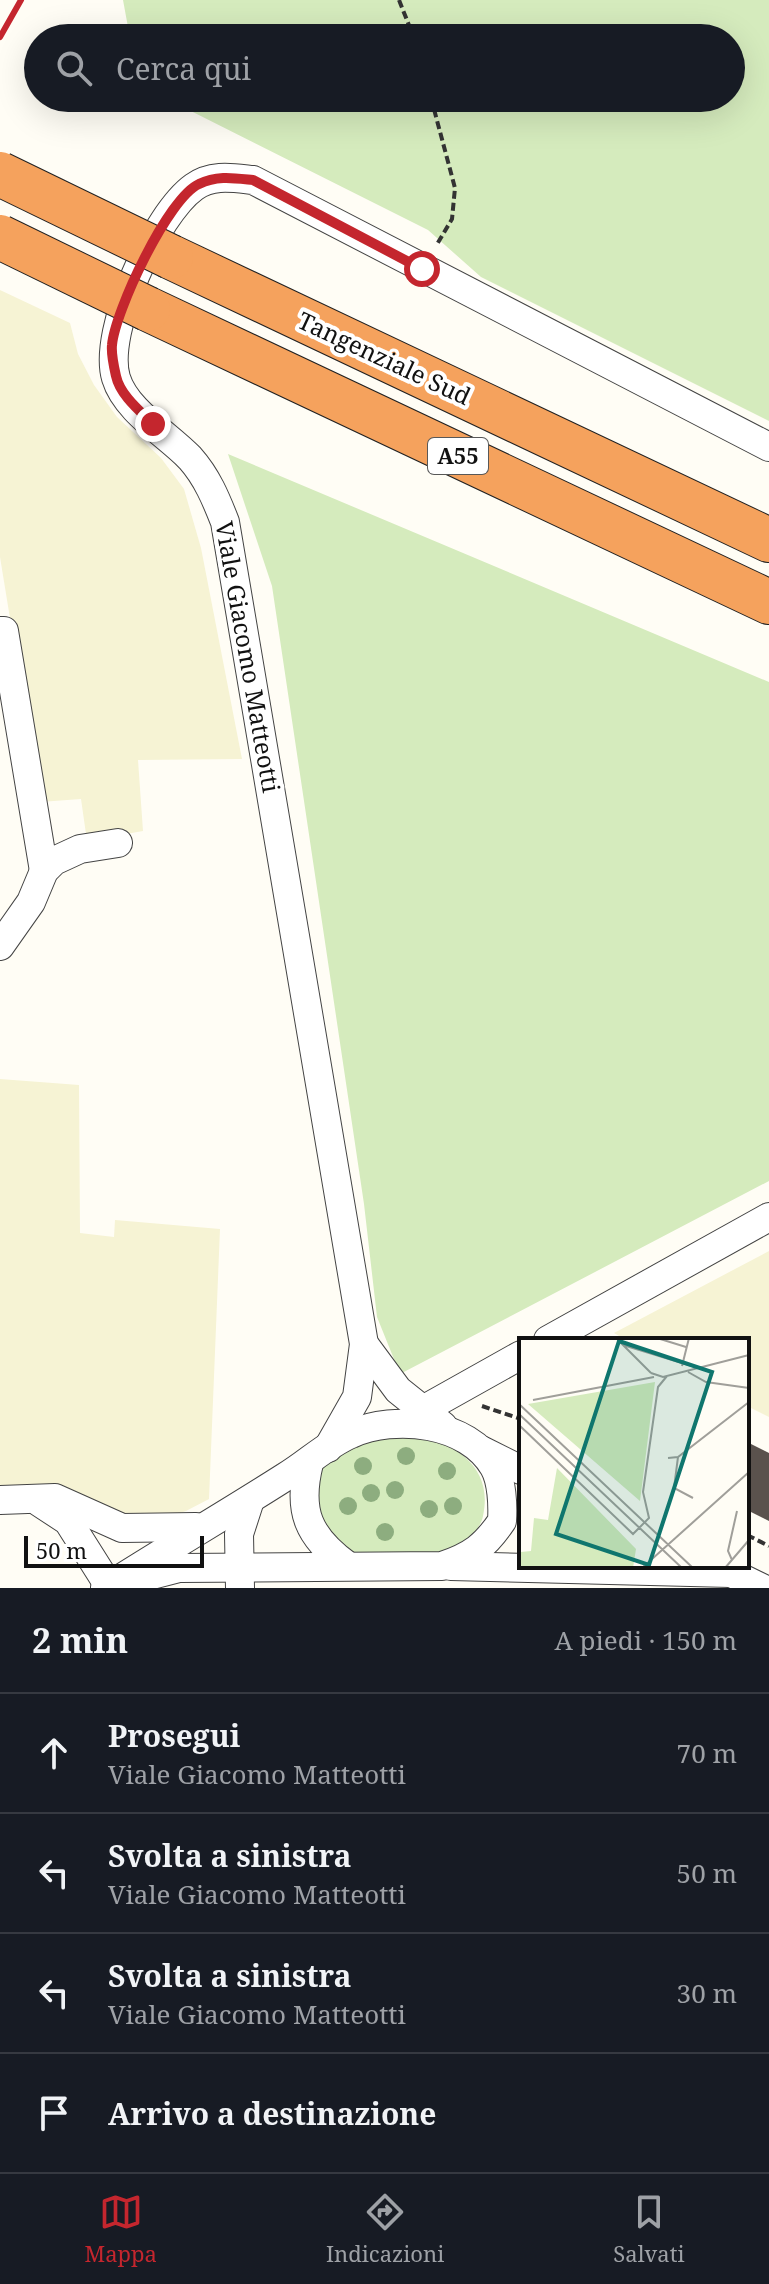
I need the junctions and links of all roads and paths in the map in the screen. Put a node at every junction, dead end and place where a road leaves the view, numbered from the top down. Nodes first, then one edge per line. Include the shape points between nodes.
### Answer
1 (399, 0) edge
2 (408, 24) edge
3 (435, 112) edge
4 (0, 174) edge
5 (0, 237) edge
6 (422, 269) junction
7 (769, 447) edge
8 (769, 540) edge
9 (769, 602) edge
10 (0, 631) edge
11 (118, 843) dead end
12 (44, 871) junction
13 (0, 946) edge
14 (769, 1217) edge
15 (552, 1338) edge
16 (364, 1344) junction
17 (519, 1356) edge
18 (421, 1411) junction
19 (454, 1433) junction
20 (481, 1450) junction
21 (318, 1455) junction
22 (519, 1469) edge
23 (34, 1499) junction
24 (0, 1500) edge
25 (250, 1500) junction
26 (206, 1525) junction
27 (749, 1536) edge
28 (769, 1546) edge
29 (319, 1566) junction
30 (348, 1566) junction
31 (442, 1566) junction
32 (519, 1567) edge
33 (630, 1568) edge
34 (724, 1569) edge
35 (157, 1573) junction
36 (240, 1578) edge
37 (107, 1587) edge
38 (195, 1588) edge
39 (285, 1588) edge
40 (762, 1588) edge

1 - 2 path
3 - 6 path via 455,188 452,219
4 - 8 highway, Tangenziale Sud / A55, bridge
5 - 9 highway, A55, bridge
6 - 7 street, Viale Giacomo Matteotti
6 - 16 street, Viale Giacomo Matteotti via 253,180 223,176 197,184 175,204 137,273 112,344 116,379 130,401 191,459 211,487 225,522
10 - 12 street
11 - 12 street via 67,854
12 - 13 street via 31,902
14 - 15 street
16 - 18 street, Viale Giacomo Matteotti via 380,1370
16 - 21 street, Viale Giacomo Matteotti via 357,1397
17 - 18 street
18 - 19 street, Viale Giacomo Matteotti
19 - 20 street
19 - 21 street via 397,1424 352,1433
20 - 22 street
20 - 31 street via 496,1469 502,1521 486,1545
21 - 25 street
21 - 30 street via 303,1487 304,1510 323,1545
23 - 24 street
23 - 26 street via 74,1504 122,1528 181,1530
23 - 37 street via 68,1521
25 - 26 street
25 - 36 street via 239,1534
26 - 37 street
27 - 28 path
29 - 30 street
29 - 36 street
29 - 39 street
30 - 31 street
31 - 32 street
33 - 34 street
34 - 40 street
35 - 36 street via 179,1568
35 - 37 street
35 - 38 street

